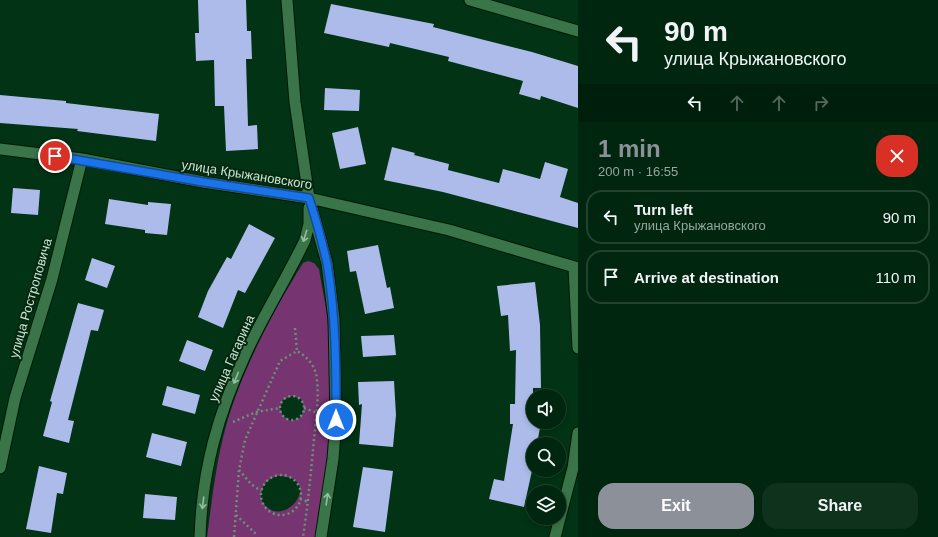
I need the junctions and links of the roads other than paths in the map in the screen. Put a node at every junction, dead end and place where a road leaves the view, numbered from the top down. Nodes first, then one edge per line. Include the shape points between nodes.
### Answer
1 (287, 0) edge
2 (470, 0) edge
3 (578, 31) edge
4 (0, 149) edge
5 (82, 160) junction
6 (309, 198) junction
7 (576, 267) edge
8 (578, 348) edge
9 (578, 433) edge
10 (0, 468) edge
11 (200, 537) edge
12 (321, 537) edge
13 (555, 537) edge

1 - 6 street, улица Гагарина via 295,102
2 - 3 street
4 - 5 street, улица Крыжановского
5 - 6 street, улица Крыжановского
5 - 10 street, улица Ростроповича via 52,279 15,398
6 - 7 street, улица Крыжановского via 449,230
6 -> 11 street, улица Гагарина via 309,224 305,240 246,353 218,424 209,455
12 -> 6 street, улица Гагарина via 333,459 336,362 331,292 323,246
7 - 8 street
9 - 13 street via 573,468

